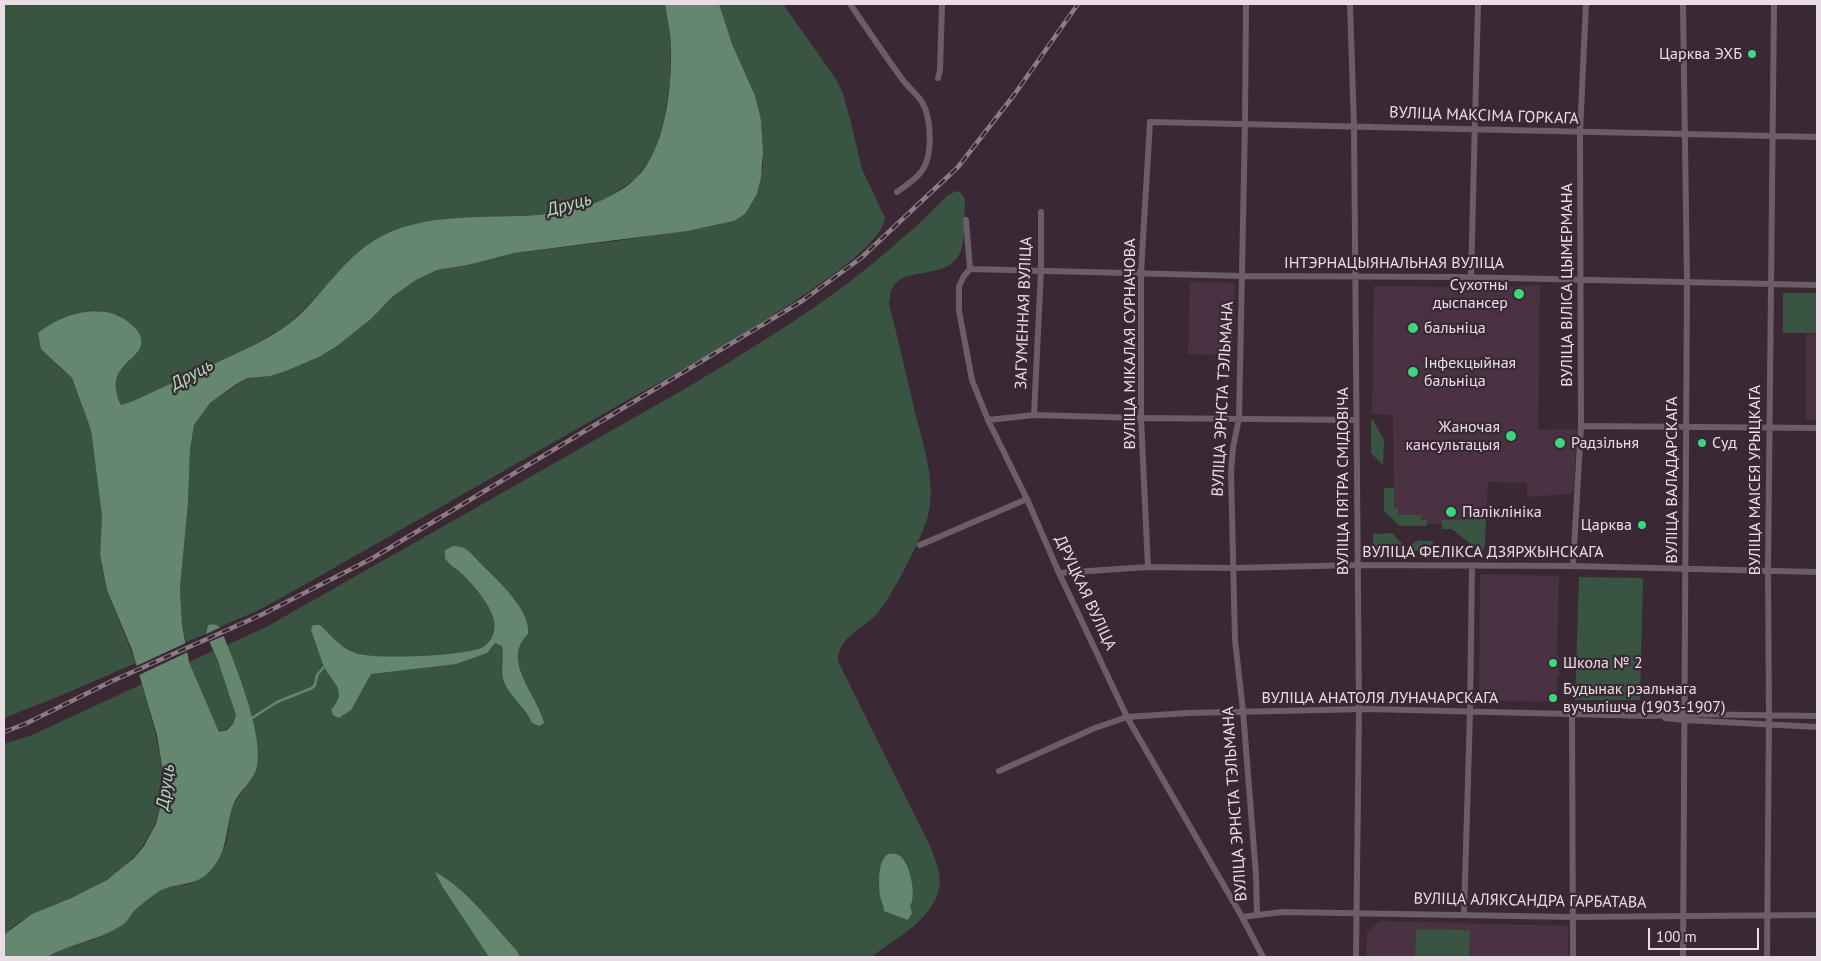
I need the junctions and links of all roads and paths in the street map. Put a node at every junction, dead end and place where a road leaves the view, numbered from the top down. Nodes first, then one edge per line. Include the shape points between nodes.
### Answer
1 (850, 4) edge
2 (942, 4) edge
3 (1246, 4) edge
4 (1350, 4) edge
5 (1478, 4) edge
6 (1586, 4) edge
7 (1683, 4) edge
8 (1774, 4) edge
9 (938, 78) dead end
10 (1150, 122) joint
11 (1245, 123) junction
12 (1354, 126) junction
13 (1474, 130) junction
14 (1580, 132) junction
15 (1685, 134) junction
16 (1772, 135) junction
17 (1817, 137) edge
18 (897, 192) dead end
19 (1041, 212) dead end
20 (966, 220) dead end
21 (970, 269) junction
22 (1041, 270) junction
23 (1141, 273) junction
24 (1242, 276) junction
25 (1355, 276) junction
26 (1471, 277) junction
27 (1581, 279) junction
28 (1687, 282) junction
29 (1770, 284) junction
30 (1817, 285) edge
31 (1034, 415) junction
32 (1141, 418) junction
33 (1239, 418) junction
34 (988, 420) junction
35 (1356, 420) junction
36 (1581, 426) junction
37 (1686, 427) junction
38 (1769, 428) junction
39 (1817, 428) edge
40 (1027, 499) junction
41 (920, 545) dead end
42 (1357, 565) junction
43 (1472, 565) junction
44 (1573, 566) junction
45 (1148, 567) junction
46 (1234, 568) junction
47 (1685, 568) junction
48 (1768, 570) junction
49 (1817, 572) edge
50 (1059, 573) junction
51 (1359, 709) junction
52 (1243, 711) junction
53 (1470, 712) junction
54 (1572, 714) junction
55 (1769, 715) junction
56 (1817, 716) edge
57 (1127, 717) junction
58 (1684, 717) junction
59 (1769, 725) junction
60 (1817, 727) edge
61 (1000, 771) dead end
62 (1357, 913) junction
63 (1256, 914) junction
64 (1464, 915) junction
65 (1817, 915) edge
66 (1683, 916) junction
67 (1768, 916) junction
68 (1242, 917) junction
69 (1573, 917) junction
70 (1262, 957) edge
71 (1356, 957) edge
72 (1572, 957) edge
73 (1683, 957) edge
74 (1768, 957) edge

1 - 18 street via 922,103 926,118 930,137 925,163 921,172
2 - 9 street
3 - 11 street, ВУЛІЦА ЭРНСТА ТЭЛЬМАНА
4 - 12 street, ВУЛІЦА ПЯТРА СМІДОВІЧА
5 - 13 street
6 - 14 street, ВУЛІЦА ВІЛІСА ЦЫМЕРМАНА
7 - 15 street, ВУЛІЦА ВАЛАДАРСКАГА
8 - 16 street, ВУЛІЦА МАІСЕЯ УРЫЦКАГА
10 - 11 street, ВУЛІЦА МАКСІМА ГОРКАГА
10 - 23 street, ВУЛІЦА МІКАЛАЯ СУРНАЧОВА
11 - 12 street, ВУЛІЦА МАКСІМА ГОРКАГА
11 - 24 street, ВУЛІЦА ЭРНСТА ТЭЛЬМАНА
12 - 13 street, ВУЛІЦА МАКСІМА ГОРКАГА
12 - 25 street, ВУЛІЦА ПЯТРА СМІДОВІЧА
13 - 14 street, ВУЛІЦА МАКСІМА ГОРКАГА
13 - 26 street
14 - 15 street, ВУЛІЦА МАКСІМА ГОРКАГА
14 - 27 street, ВУЛІЦА ВІЛІСА ЦЫМЕРМАНА
15 - 16 street, ВУЛІЦА МАКСІМА ГОРКАГА
15 - 28 street, ВУЛІЦА ВАЛАДАРСКАГА
16 - 17 street, ВУЛІЦА МАКСІМА ГОРКАГА
16 - 29 street, ВУЛІЦА МАІСЕЯ УРЫЦКАГА
19 - 22 street, ЗАГУМЕННАЯ ВУЛІЦА
20 - 21 street
21 - 22 street, ІНТЭРНАЦЫЯНАЛЬНАЯ ВУЛІЦА
21 - 34 street, ДРУЦКАЯ ВУЛІЦА via 959,286 959,311 972,380
22 - 23 street, ІНТЭРНАЦЫЯНАЛЬНАЯ ВУЛІЦА
22 - 31 street, ЗАГУМЕННАЯ ВУЛІЦА
23 - 24 street, ІНТЭРНАЦЫЯНАЛЬНАЯ ВУЛІЦА
23 - 32 street, ВУЛІЦА МІКАЛАЯ СУРНАЧОВА
24 - 25 street, ІНТЭРНАЦЫЯНАЛЬНАЯ ВУЛІЦА
24 - 33 street, ВУЛІЦА ЭРНСТА ТЭЛЬМАНА
25 - 26 street, ІНТЭРНАЦЫЯНАЛЬНАЯ ВУЛІЦА
25 - 35 street, ВУЛІЦА ПЯТРА СМІДОВІЧА
26 - 27 street, ІНТЭРНАЦЫЯНАЛЬНАЯ ВУЛІЦА
27 - 28 street, ІНТЭРНАЦЫЯНАЛЬНАЯ ВУЛІЦА
27 - 36 street, ВУЛІЦА ВІЛІСА ЦЫМЕРМАНА
28 - 29 street, ІНТЭРНАЦЫЯНАЛЬНАЯ ВУЛІЦА
28 - 37 street, ВУЛІЦА ВАЛАДАРСКАГА
29 - 30 street, ІНТЭРНАЦЫЯНАЛЬНАЯ ВУЛІЦА
29 - 38 street, ВУЛІЦА МАІСЕЯ УРЫЦКАГА
31 - 32 street
31 - 34 street
32 - 33 street
32 - 45 street, ВУЛІЦА МІКАЛАЯ СУРНАЧОВА
33 - 35 street
33 - 46 street, ВУЛІЦА ЭРНСТА ТЭЛЬМАНА via 1231,472
34 - 40 street, ДРУЦКАЯ ВУЛІЦА
35 - 42 street, ВУЛІЦА ПЯТРА СМІДОВІЧА
36 - 37 street
36 - 44 street, ВУЛІЦА ВІЛІСА ЦЫМЕРМАНА
37 - 38 street
37 - 47 street, ВУЛІЦА ВАЛАДАРСКАГА
38 - 39 street
38 - 48 street, ВУЛІЦА МАІСЕЯ УРЫЦКАГА
40 - 41 street
40 - 50 street, ДРУЦКАЯ ВУЛІЦА
42 - 43 street, ВУЛІЦА ФЕЛІКСА ДЗЯРЖЫНСКАГА
42 - 46 street, ВУЛІЦА ФЕЛІКСА ДЗЯРЖЫНСКАГА
42 - 51 street, ВУЛІЦА ПЯТРА СМІДОВІЧА
43 - 44 street, ВУЛІЦА ФЕЛІКСА ДЗЯРЖЫНСКАГА
43 - 53 street
44 - 47 street, ВУЛІЦА ФЕЛІКСА ДЗЯРЖЫНСКАГА
45 - 46 street, ВУЛІЦА ФЕЛІКСА ДЗЯРЖЫНСКАГА
45 - 50 street, ВУЛІЦА ФЕЛІКСА ДЗЯРЖЫНСКАГА
46 - 52 street, ВУЛІЦА ЭРНСТА ТЭЛЬМАНА via 1235,640
47 - 48 street, ВУЛІЦА ФЕЛІКСА ДЗЯРЖЫНСКАГА
47 - 58 street, ВУЛІЦА ВАЛАДАРСКАГА
48 - 49 street, ВУЛІЦА ФЕЛІКСА ДЗЯРЖЫНСКАГА
48 - 55 street, ВУЛІЦА МАІСЕЯ УРЫЦКАГА
50 - 57 street, ДРУЦКАЯ ВУЛІЦА
51 - 52 street, ВУЛІЦА АНАТОЛЯ ЛУНАЧАРСКАГА
51 - 53 street, ВУЛІЦА АНАТОЛЯ ЛУНАЧАРСКАГА
51 - 62 street, ВУЛІЦА ПЯТРА СМІДОВІЧА
52 - 57 street, ВУЛІЦА АНАТОЛЯ ЛУНАЧАРСКАГА
52 - 63 street, ВУЛІЦА ЭРНСТА ТЭЛЬМАНА
53 - 54 street, ВУЛІЦА АНАТОЛЯ ЛУНАЧАРСКАГА
53 - 64 street
54 - 58 street, ВУЛІЦА АНАТОЛЯ ЛУНАЧАРСКАГА
54 - 69 street
55 - 56 street, ВУЛІЦА АНАТОЛЯ ЛУНАЧАРСКАГА
55 - 58 street, ВУЛІЦА АНАТОЛЯ ЛУНАЧАРСКАГА
55 - 59 street, ВУЛІЦА МАІСЕЯ УРЫЦКАГА
57 - 61 street, ВУЛІЦА АНАТОЛЯ ЛУНАЧАРСКАГА
57 - 68 street, ДРУЦКАЯ ВУЛІЦА
58 - 59 street, ВУЛІЦА АНАТОЛЯ ЛУНАЧАРСКАГА
58 - 66 street, ВУЛІЦА ВАЛАДАРСКАГА
59 - 60 street, ВУЛІЦА АНАТОЛЯ ЛУНАЧАРСКАГА
59 - 67 street, ВУЛІЦА МАІСЕЯ УРЫЦКАГА
62 - 63 street, ВУЛІЦА АЛЯКСАНДРА ГАРБАТАВА
62 - 64 street, ВУЛІЦА АЛЯКСАНДРА ГАРБАТАВА
62 - 71 street, ВУЛІЦА ПЯТРА СМІДОВІЧА
63 - 68 street, ВУЛІЦА АЛЯКСАНДРА ГАРБАТАВА
64 - 69 street, ВУЛІЦА АЛЯКСАНДРА ГАРБАТАВА
65 - 67 street, ВУЛІЦА АЛЯКСАНДРА ГАРБАТАВА
66 - 67 street, ВУЛІЦА АЛЯКСАНДРА ГАРБАТАВА
66 - 69 street, ВУЛІЦА АЛЯКСАНДРА ГАРБАТАВА
66 - 73 street, ВУЛІЦА ВАЛАДАРСКАГА
67 - 74 street, ВУЛІЦА МАІСЕЯ УРЫЦКАГА
68 - 70 street, ДРУЦКАЯ ВУЛІЦА
69 - 72 street

